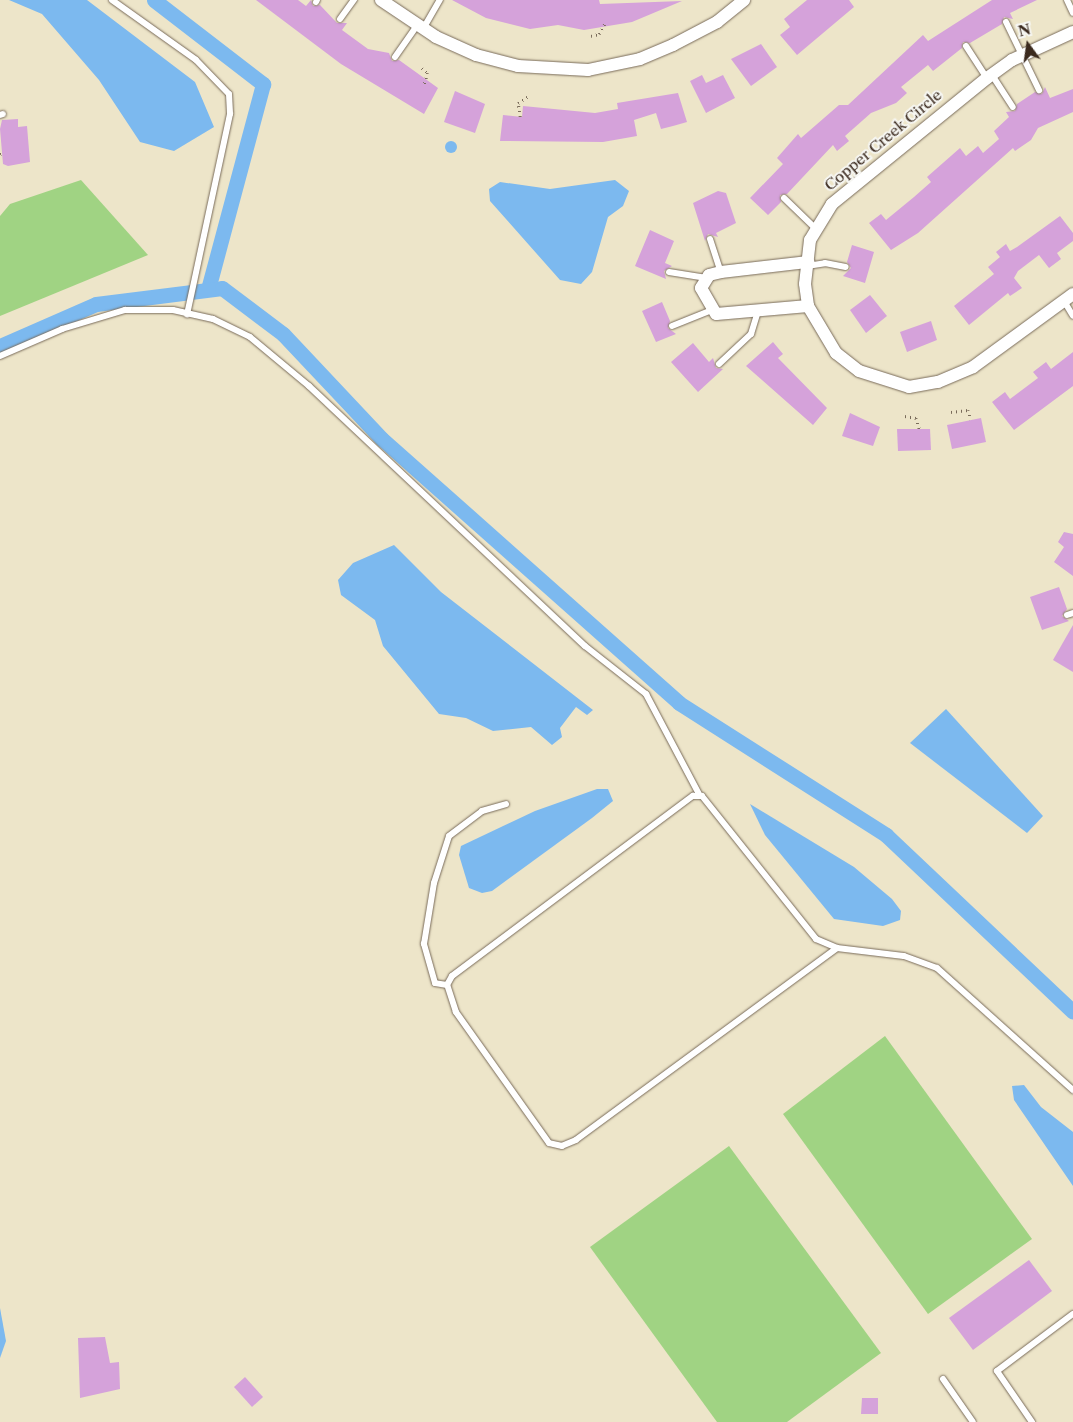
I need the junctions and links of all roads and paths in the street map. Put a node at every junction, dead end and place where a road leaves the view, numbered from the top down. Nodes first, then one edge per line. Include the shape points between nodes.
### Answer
1 (112, 0) edge
2 (354, 0) edge
3 (381, 0) edge
4 (440, 0) edge
5 (744, 0) edge
6 (1067, 0) edge
7 (1073, 13) edge
8 (340, 19) dead end
9 (1006, 22) dead end
10 (605, 23) dead end
11 (420, 27) junction
12 (1073, 32) edge
13 (591, 36) dead end
14 (966, 46) dead end
15 (1021, 56) junction
16 (395, 57) dead end
17 (422, 68) dead end
18 (989, 76) junction
19 (424, 85) dead end
20 (1039, 90) dead end
21 (530, 95) dead end
22 (1012, 107) dead end
23 (520, 117) dead end
24 (784, 198) dead end
25 (815, 228) junction
26 (710, 239) dead end
27 (807, 264) junction
28 (846, 267) dead end
29 (669, 272) dead end
30 (721, 272) junction
31 (708, 278) junction
32 (1068, 298) edge
33 (808, 306) junction
34 (712, 310) junction
35 (758, 311) junction
36 (187, 313) junction
37 (1073, 316) edge
38 (672, 326) dead end
39 (0, 356) edge
40 (719, 364) dead end
41 (951, 412) dead end
42 (905, 416) dead end
43 (971, 420) dead end
44 (920, 430) dead end
45 (700, 796) junction
46 (506, 804) dead end
47 (838, 948) junction
48 (447, 985) junction
49 (1073, 1090) edge
50 (1073, 1314) edge
51 (943, 1379) dead end
52 (972, 1422) edge
53 (1032, 1422) edge

1 - 36 lane via 196,60 229,94 230,114 198,275
2 - 8 lane
3 - 11 street
4 - 11 lane
5 - 11 street via 717,22 673,46 640,59 588,70 518,66 476,55
6 - 7 lane
9 - 15 lane
10 - 13 path via 599,34
11 - 16 lane
12 - 15 street, Copper Creek Circle
14 - 18 lane
15 - 18 street, Copper Creek Circle
15 - 20 lane
17 - 19 path via 428,73
18 - 22 lane
18 - 25 street, Copper Creek Circle via 832,204
21 - 23 path via 518,103
24 - 25 lane
25 - 27 street, Copper Creek Circle
26 - 30 lane
27 - 28 lane
27 - 30 street
27 - 33 street, Copper Creek Circle
29 - 31 lane
30 - 31 street
31 - 34 street via 701,288
32 - 33 street, Copper Creek Circle via 973,367 938,382 909,387 859,371 836,353
32 - 37 lane
33 - 35 street
34 - 35 street via 716,314
34 - 38 lane
35 - 40 lane via 751,334
36 - 39 lane via 124,310 62,329
36 - 45 lane via 213,319 250,337 287,367 540,606 646,694
41 - 43 path via 968,410
42 - 44 path via 916,418
45 - 47 lane via 709,800 816,939
45 - 48 lane via 693,796 460,970
46 - 48 lane via 482,811 449,836 434,883 424,944 435,983
47 - 48 lane via 576,1140 562,1146 549,1143 456,1012
47 - 49 lane via 874,950 937,968
50 - 53 lane via 997,1371
51 - 52 lane

